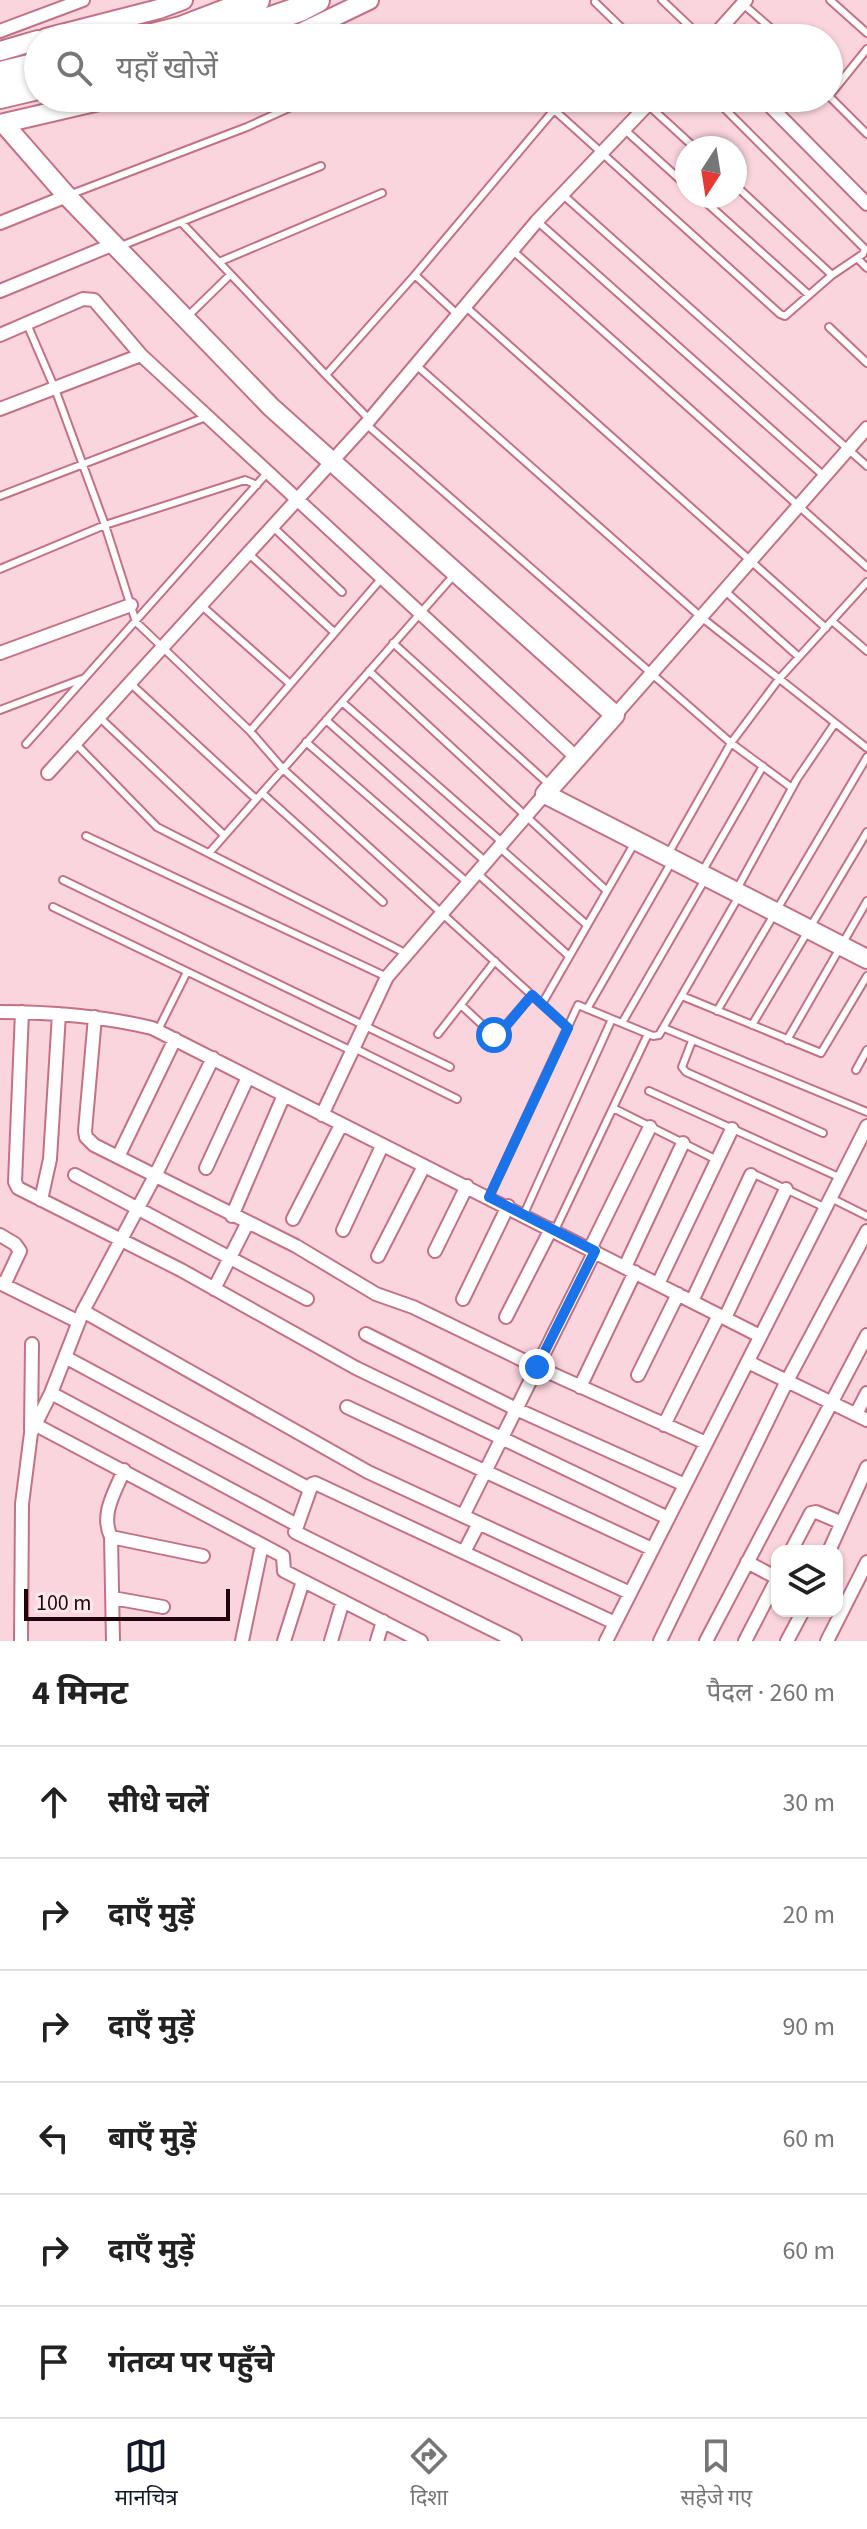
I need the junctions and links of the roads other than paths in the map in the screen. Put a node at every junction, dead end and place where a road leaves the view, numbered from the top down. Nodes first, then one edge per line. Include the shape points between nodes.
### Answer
1 (83, 0) edge
2 (183, 0) edge
3 (257, 0) edge
4 (317, 0) edge
5 (369, 0) edge
6 (662, 0) edge
7 (830, 0) edge
8 (595, 2) dead end
9 (740, 3) edge
10 (101, 24) edge
11 (194, 24) edge
12 (257, 24) edge
13 (319, 24) edge
14 (618, 24) edge
15 (687, 24) edge
16 (723, 24) edge
17 (765, 24) edge
18 (0, 31) edge
19 (867, 33) edge
20 (24, 42) edge
21 (2, 46) edge
22 (867, 49) edge
23 (860, 57) junction
24 (867, 63) edge
25 (24, 68) edge
26 (0, 74) edge
27 (843, 77) edge
28 (24, 90) edge
29 (0, 96) edge
30 (843, 110) edge
31 (66, 112) edge
32 (280, 112) edge
33 (552, 112) edge
34 (556, 112) edge
35 (637, 112) edge
36 (655, 112) edge
37 (728, 112) edge
38 (776, 112) edge
39 (624, 129) junction
40 (4, 131) edge
41 (867, 134) edge
42 (682, 136) edge
43 (601, 152) junction
44 (321, 166) dead end
45 (675, 175) edge
46 (382, 193) dead end
47 (562, 194) junction
48 (67, 196) junction
49 (747, 196) edge
50 (867, 204) edge
51 (712, 208) edge
52 (537, 221) junction
53 (181, 222) junction
54 (0, 223) edge
55 (116, 246) junction
56 (512, 250) junction
57 (857, 258) junction
58 (219, 262) junction
59 (867, 268) edge
60 (230, 275) junction
61 (415, 275) junction
62 (832, 275) junction
63 (0, 291) edge
64 (809, 295) junction
65 (462, 311) junction
66 (185, 319) junction
67 (27, 324) junction
68 (829, 327) dead end
69 (0, 335) edge
70 (141, 355) junction
71 (867, 363) edge
72 (416, 365) junction
73 (326, 375) junction
74 (55, 389) junction
75 (0, 409) edge
76 (207, 417) junction
77 (367, 422) junction
78 (867, 428) edge
79 (849, 449) junction
80 (331, 461) junction
81 (82, 465) junction
82 (867, 466) edge
83 (268, 472) junction
84 (824, 477) junction
85 (257, 485) junction
86 (0, 496) edge
87 (296, 499) junction
88 (799, 505) junction
89 (105, 525) junction
90 (272, 526) junction
91 (248, 553) junction
92 (750, 561) junction
93 (867, 567) edge
94 (0, 569) edge
95 (456, 573) junction
96 (381, 579) junction
97 (867, 582) edge
98 (724, 590) junction
99 (342, 592) dead end
100 (131, 605) junction
101 (201, 605) junction
102 (419, 614) junction
103 (701, 617) junction
104 (832, 621) junction
105 (136, 622) junction
106 (826, 628) junction
107 (334, 632) junction
108 (393, 643) junction
109 (162, 647) junction
110 (867, 651) edge
111 (0, 653) edge
112 (799, 657) junction
113 (369, 671) junction
114 (651, 674) junction
115 (86, 678) junction
116 (779, 679) junction
117 (130, 683) junction
118 (289, 683) junction
119 (342, 702) junction
120 (0, 710) edge
121 (615, 715) junction
122 (99, 717) junction
123 (326, 720) junction
124 (835, 723) junction
125 (250, 731) junction
126 (306, 742) junction
127 (75, 743) junction
128 (731, 743) junction
129 (26, 744) dead end
130 (867, 748) edge
131 (867, 757) edge
132 (577, 758) junction
133 (763, 766) junction
134 (283, 769) junction
135 (48, 773) dead end
136 (792, 788) junction
137 (548, 790) junction
138 (262, 793) junction
139 (256, 799) junction
140 (525, 816) junction
141 (867, 832) edge
142 (224, 835) junction
143 (86, 836) dead end
144 (636, 841) junction
145 (501, 845) junction
146 (210, 852) junction
147 (669, 859) junction
148 (486, 862) junction
149 (703, 876) junction
150 (473, 878) junction
151 (63, 880) dead end
152 (607, 891) junction
153 (737, 894) junction
154 (867, 901) edge
155 (383, 902) dead end
156 (53, 907) dead end
157 (773, 912) junction
158 (442, 913) junction
159 (587, 925) junction
160 (808, 930) junction
161 (840, 946) junction
162 (407, 954) junction
163 (569, 956) junction
164 (867, 959) edge
165 (495, 961) junction
166 (187, 972) junction
167 (867, 976) edge
168 (387, 977) junction
169 (532, 995) junction
170 (682, 996) junction
171 (542, 1004) junction
172 (461, 1005) junction
173 (587, 1009) junction
174 (717, 1011) junction
175 (0, 1012) edge
176 (22, 1012) junction
177 (59, 1014) junction
178 (95, 1017) junction
179 (612, 1019) junction
180 (622, 1023) junction
181 (752, 1025) junction
182 (364, 1026) junction
183 (568, 1028) junction
184 (664, 1028) junction
185 (157, 1030) junction
186 (438, 1034) dead end
187 (648, 1034) junction
188 (175, 1039) junction
189 (787, 1040) junction
190 (692, 1041) junction
191 (353, 1050) junction
192 (867, 1050) edge
193 (213, 1058) junction
194 (450, 1067) dead end
195 (856, 1070) dead end
196 (248, 1077) junction
197 (649, 1091) dead end
198 (284, 1095) junction
199 (457, 1099) dead end
200 (613, 1108) junction
201 (867, 1112) edge
202 (322, 1115) junction
203 (341, 1125) junction
204 (867, 1126) edge
205 (650, 1127) junction
206 (732, 1129) junction
207 (823, 1133) dead end
208 (683, 1143) junction
209 (382, 1146) junction
210 (118, 1157) junction
211 (717, 1160) junction
212 (424, 1166) junction
213 (206, 1168) dead end
214 (75, 1175) dead end
215 (751, 1175) joint
216 (155, 1176) junction
217 (841, 1178) junction
218 (467, 1186) junction
219 (786, 1189) junction
220 (489, 1197) junction
221 (41, 1200) junction
222 (828, 1203) junction
223 (508, 1206) junction
224 (138, 1209) junction
225 (524, 1214) junction
226 (232, 1216) junction
227 (867, 1216) edge
228 (293, 1219) dead end
229 (248, 1222) junction
230 (343, 1230) dead end
231 (553, 1230) junction
232 (867, 1231) edge
233 (0, 1235) edge
234 (121, 1240) junction
235 (592, 1250) junction
236 (435, 1251) dead end
237 (378, 1256) dead end
238 (230, 1258) junction
239 (630, 1269) junction
240 (2, 1284) edge
241 (658, 1284) junction
242 (214, 1289) junction
243 (678, 1294) junction
244 (307, 1299) dead end
245 (463, 1299) dead end
246 (692, 1301) junction
247 (81, 1317) junction
248 (506, 1317) dead end
249 (722, 1317) junction
250 (366, 1334) dead end
251 (867, 1335) edge
252 (760, 1336) junction
253 (32, 1344) dead end
254 (65, 1357) junction
255 (748, 1362) junction
256 (537, 1367) junction
257 (638, 1375) dead end
258 (787, 1381) junction
259 (580, 1387) junction
260 (51, 1393) junction
261 (867, 1393) edge
262 (833, 1403) junction
263 (347, 1407) dead end
264 (516, 1409) junction
265 (861, 1417) edge
266 (664, 1425) junction
267 (34, 1429) junction
268 (501, 1439) junction
269 (706, 1443) junction
270 (867, 1467) edge
271 (124, 1470) junction
272 (485, 1471) junction
273 (685, 1485) junction
274 (310, 1489) junction
275 (463, 1516) junction
276 (668, 1518) junction
277 (840, 1522) junction
278 (479, 1523) junction
279 (297, 1525) junction
280 (111, 1537) junction
281 (262, 1545) junction
282 (794, 1545) edge
283 (831, 1545) edge
284 (652, 1549) junction
285 (464, 1552) junction
286 (203, 1556) dead end
287 (747, 1562) junction
288 (867, 1562) edge
289 (771, 1575) edge
290 (303, 1581) junction
291 (771, 1590) edge
292 (630, 1593) junction
293 (113, 1598) junction
294 (343, 1601) junction
295 (843, 1605) edge
296 (163, 1607) dead end
297 (800, 1617) edge
298 (837, 1617) edge
299 (383, 1621) junction
300 (615, 1623) junction
301 (21, 1641) edge
302 (113, 1641) edge
303 (242, 1641) edge
304 (284, 1641) edge
305 (331, 1641) edge
306 (377, 1641) edge
307 (421, 1641) edge
308 (515, 1641) edge
309 (606, 1641) edge
310 (660, 1641) edge
311 (706, 1641) edge
312 (745, 1641) edge
313 (787, 1641) edge
314 (827, 1641) edge

1 - 18 street
2 - 10 street
3 - 11 highway
4 - 12 highway
5 - 13 street
6 - 15 lane
7 - 19 lane
8 - 14 lane
9 - 16 street
9 - 17 lane
20 - 21 street
22 - 23 lane
23 - 24 lane
23 - 27 lane
25 - 26 highway
28 - 29 highway
30 - 41 lane
31 - 40 street
32 - 48 lane
33 - 61 lane
34 - 43 lane
35 - 39 street
36 - 42 lane
37 - 57 lane via 865,249
38 - 50 street
39 - 43 street
39 - 45 lane
40 - 48 street
43 - 47 street
43 - 64 lane via 780,314
44 - 53 lane
46 - 58 lane
47 - 52 street
47 - 79 lane
48 - 54 street
48 - 55 street
49 - 62 lane
51 - 64 lane
52 - 56 street
52 - 84 lane
53 - 55 lane
53 - 58 lane
55 - 63 street
55 - 66 street
56 - 65 street
56 - 88 lane
57 - 59 lane
57 - 62 lane
58 - 60 lane
60 - 66 lane
60 - 73 lane
61 - 65 lane
61 - 73 lane
62 - 64 lane
65 - 72 street
65 - 92 lane
66 - 80 street
67 - 69 street
67 - 70 street via 89,298
67 - 74 lane
68 - 71 lane
70 - 74 street
70 - 76 street
72 - 77 street
72 - 103 lane
73 - 77 lane
74 - 75 street
74 - 81 lane
76 - 81 lane
76 - 83 street
77 - 80 street
77 - 114 lane
78 - 79 street
79 - 82 lane
79 - 84 street
80 - 87 street
80 - 95 street
81 - 86 lane
81 - 89 lane
83 - 85 lane
83 - 87 street
84 - 88 street
85 - 89 lane via 245,480
85 - 105 lane
87 - 90 street
87 - 96 street
88 - 92 street
88 - 93 lane
89 - 94 lane
89 - 100 lane
90 - 91 street
90 - 99 lane
91 - 101 street
91 - 107 lane
92 - 98 street
92 - 106 lane
95 - 102 lane
95 - 121 street
96 - 102 street
96 - 107 lane
97 - 104 lane
98 - 103 street
98 - 112 lane
100 - 105 lane
100 - 111 street
101 - 109 street
101 - 118 lane
102 - 108 lane
102 - 132 street
103 - 114 street
103 - 116 lane
104 - 106 lane
104 - 110 lane
105 - 109 lane
105 - 115 lane
106 - 112 lane
107 - 118 lane
108 - 113 lane
108 - 137 lane
109 - 117 street
109 - 125 lane
112 - 116 lane
113 - 119 lane
113 - 140 lane
114 - 121 street
114 - 128 lane
115 - 120 lane
115 - 129 lane
116 - 124 lane
116 - 128 lane
117 - 122 street
117 - 139 lane
118 - 125 lane
119 - 123 lane
119 - 145 lane
121 - 132 street
122 - 127 street
122 - 142 lane
123 - 126 lane
123 - 148 lane
124 - 130 lane
124 - 136 lane
125 - 134 lane
126 - 134 lane
126 - 150 lane
127 - 135 street
127 - 146 lane via 151,823
128 - 133 lane
128 - 147 lane
131 - 157 lane
132 - 137 street
133 - 136 lane
133 - 149 lane
134 - 138 lane
134 - 158 lane
136 - 153 lane
137 - 140 street
137 - 144 street
138 - 139 lane
138 - 155 lane
139 - 142 lane
140 - 145 street
140 - 152 lane
141 - 160 lane
142 - 146 lane
143 - 168 lane
144 - 147 street
144 - 152 lane
145 - 148 street
145 - 159 lane
146 - 162 lane
147 - 149 street
147 - 173 lane
148 - 150 street
149 - 153 street
149 - 180 lane
150 - 158 street
150 - 163 lane
151 - 182 lane
152 - 159 lane
153 - 157 street
153 - 170 lane
154 - 161 lane
156 - 166 lane
157 - 160 street
157 - 174 lane
158 - 162 street
158 - 165 lane
159 - 163 lane
160 - 161 street
160 - 181 lane
161 - 164 street
161 - 189 lane
162 - 168 street
163 - 171 lane
165 - 169 lane
165 - 172 lane
166 - 185 lane
166 - 191 lane
167 - 189 lane via 823,1051
168 - 182 street
169 - 171 lane
169 - 172 lane via 498,1034
170 - 174 lane
170 - 184 lane
171 - 183 lane
172 - 186 lane
173 - 179 lane
173 - 183 lane via 578,1005
174 - 181 lane
175 - 176 street
176 - 177 street
176 - 221 street via 15,1182
177 - 178 street
177 - 221 street via 50,1159
178 - 185 street
178 - 210 street via 86,1137
179 - 180 lane
179 - 225 lane
180 - 187 lane
181 - 189 lane
182 - 191 street
182 - 194 lane
183 - 220 lane
184 - 187 lane via 656,1037
184 - 190 lane
185 - 188 street
187 - 200 lane
188 - 193 street
188 - 210 street
190 - 201 lane
190 - 207 lane via 682,1063 686,1072
191 - 199 lane
191 - 202 street
192 - 195 lane
193 - 196 street
193 - 216 street
196 - 198 street
196 - 213 street
197 - 206 lane
198 - 202 street
198 - 226 street
200 - 205 lane
200 - 231 lane
202 - 203 street
203 - 209 street
203 - 228 street
204 - 217 street
205 - 208 lane
205 - 235 street
206 - 211 street
206 - 217 lane
208 - 211 lane
208 - 239 street
209 - 212 street
209 - 230 street
210 - 216 street
211 - 241 street
212 - 218 street
212 - 237 street
214 - 224 street
215 - 219 lane
215 - 246 street
216 - 224 street
216 - 226 street
217 - 222 street
218 - 220 street
218 - 236 street
219 - 222 lane
219 - 249 street
220 - 223 street
221 - 234 street
222 - 227 lane
222 - 252 street
223 - 225 street
223 - 245 street
224 - 234 street
224 - 238 street
225 - 231 street
226 - 229 street
229 - 238 street
229 - 256 street via 376,1294
231 - 235 street
231 - 248 street
232 - 258 street
233 - 240 street via 20,1251
234 - 242 street
234 - 247 street
235 - 239 street
235 - 256 street
238 - 242 street
238 - 244 street
239 - 241 street
239 - 259 street
240 - 247 street
241 - 243 street
242 - 268 street via 356,1368
243 - 246 street
243 - 257 street
246 - 249 street
247 - 254 street
247 - 275 street via 368,1472
249 - 252 street
249 - 266 street
250 - 264 street
251 - 262 street
252 - 255 street
253 - 267 street
254 - 260 street
254 - 274 street
255 - 258 street
255 - 269 street
256 - 259 street
256 - 264 street
258 - 262 street
258 - 310 street
259 - 266 street
260 - 267 street
260 - 279 street
261 - 265 street
262 - 265 street
262 - 287 street
263 - 272 street
264 - 268 street
264 - 273 street
266 - 269 street
267 - 271 street
267 - 301 street via 22,1504
268 - 272 street
268 - 276 street
269 - 273 street
270 - 277 street
271 - 280 street via 108,1509
271 - 281 street
272 - 275 street
272 - 284 street
273 - 276 street
274 - 279 street
274 - 285 street via 315,1483
275 - 278 street
276 - 284 street
277 - 282 street via 811,1513
277 - 283 street
278 - 285 street
278 - 292 street
279 - 308 street via 295,1532
280 - 286 street
280 - 293 street
281 - 290 street via 284,1557 283,1570
281 - 303 street
284 - 292 street
285 - 300 street
287 - 289 street
287 - 311 street
288 - 295 street
290 - 294 street
290 - 304 street
291 - 312 street
292 - 300 street
293 - 296 street
293 - 302 street
294 - 299 street
294 - 305 street
297 - 313 street
298 - 314 street
299 - 306 street
299 - 307 street
300 - 309 street

